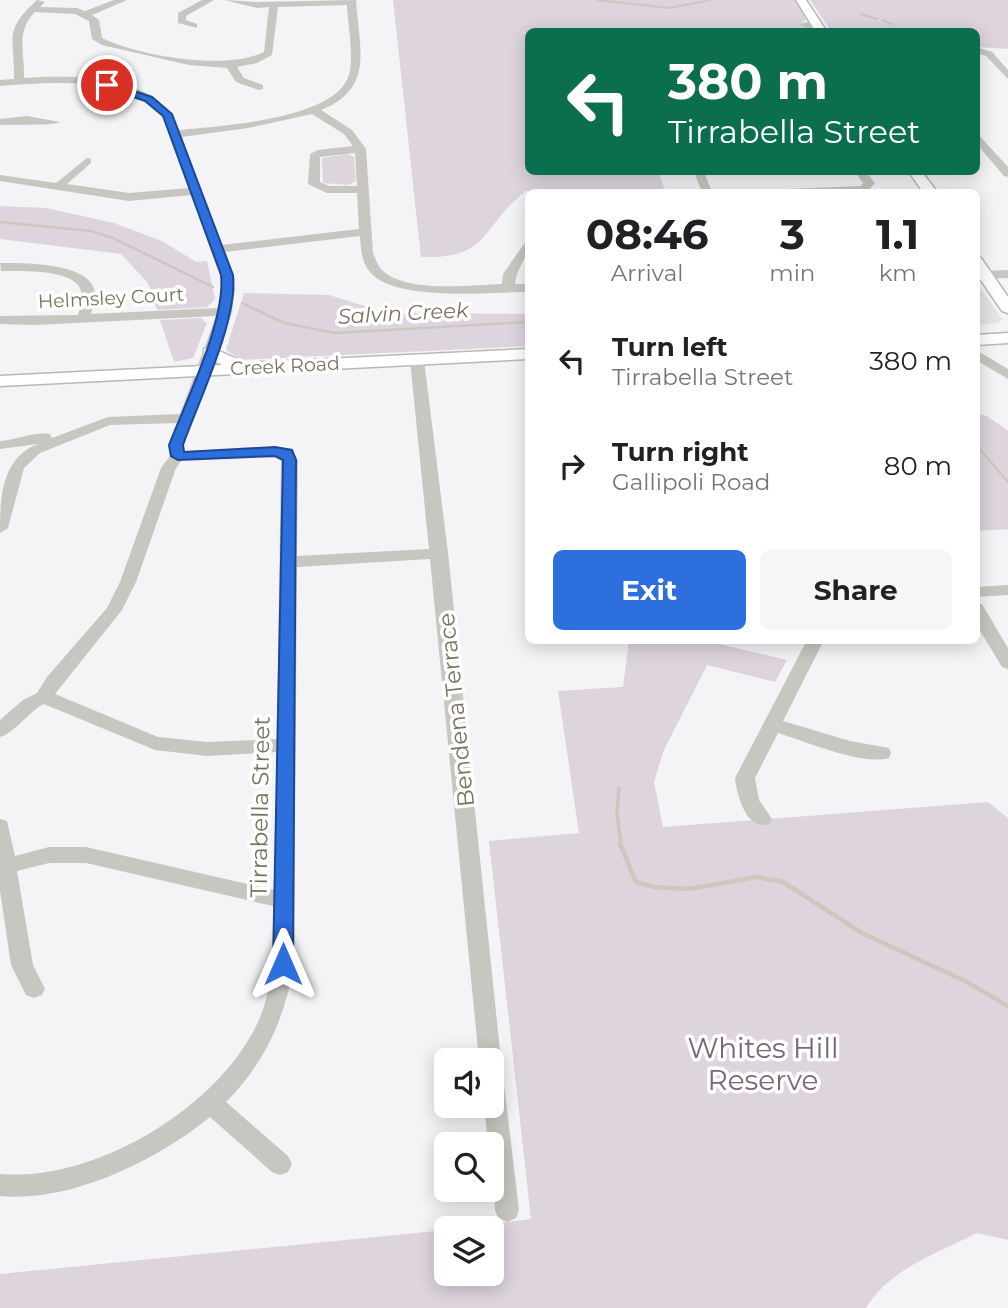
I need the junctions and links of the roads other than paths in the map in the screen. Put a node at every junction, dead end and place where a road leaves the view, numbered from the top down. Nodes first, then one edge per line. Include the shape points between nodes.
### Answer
1 (43, 0) edge
2 (122, 0) edge
3 (209, 0) edge
4 (229, 0) edge
5 (351, 1) edge
6 (803, 4) edge
7 (274, 5) junction
8 (32, 9) junction
9 (86, 14) junction
10 (194, 26) dead end
11 (820, 28) edge
12 (0, 43) edge
13 (13, 43) junction
14 (980, 51) edge
15 (230, 66) junction
16 (1008, 76) edge
17 (19, 81) junction
18 (0, 83) edge
19 (259, 87) dead end
20 (315, 111) junction
21 (0, 122) edge
22 (55, 122) dead end
23 (176, 134) junction
24 (980, 141) edge
25 (360, 149) junction
26 (87, 161) dead end
27 (1008, 174) edge
28 (862, 175) edge
29 (0, 178) edge
30 (60, 185) junction
31 (363, 189) junction
32 (864, 189) edge
33 (196, 191) junction
34 (365, 232) junction
35 (217, 249) junction
36 (525, 251) edge
37 (1, 267) edge
38 (980, 267) edge
39 (1008, 274) edge
40 (986, 275) junction
41 (508, 288) junction
42 (525, 288) edge
43 (1008, 308) edge
44 (225, 312) junction
45 (84, 318) junction
46 (0, 320) edge
47 (980, 333) edge
48 (1005, 338) edge
49 (980, 340) edge
50 (210, 352) junction
51 (525, 354) edge
52 (980, 357) edge
53 (525, 363) edge
54 (418, 364) junction
55 (242, 368) junction
56 (201, 375) junction
57 (1008, 376) edge
58 (0, 381) edge
59 (0, 389) edge
60 (186, 414) junction
61 (108, 418) junction
62 (0, 445) edge
63 (178, 456) junction
64 (0, 527) edge
65 (440, 553) junction
66 (289, 562) junction
67 (1008, 590) edge
68 (980, 592) edge
69 (980, 615) edge
70 (814, 644) edge
71 (1008, 663) edge
72 (44, 697) junction
73 (775, 725) junction
74 (0, 730) edge
75 (285, 745) junction
76 (882, 753) dead end
77 (762, 819) dead end
78 (0, 826) edge
79 (8, 865) junction
80 (283, 898) junction
81 (34, 989) dead end
82 (489, 1048) edge
83 (211, 1103) junction
84 (496, 1118) edge
85 (280, 1164) dead end
86 (0, 1185) edge
87 (506, 1210) dead end

1 - 8 street
2 - 9 street
3 - 10 street via 181,15 181,21
4 - 7 street
5 - 7 street
5 - 20 street via 354,84 333,103
6 - 11 main road
7 - 15 street via 269,53
8 - 9 street
8 - 13 street via 15,30
9 - 15 street via 94,20 97,39 105,43
12 - 13 street
13 - 17 street
14 - 16 street via 989,54
15 - 19 street via 240,80
17 - 18 street
17 - 23 street via 70,80 134,93 160,107
20 - 23 street
20 - 25 street via 348,132
21 - 22 street
23 - 33 street
24 - 27 street
25 - 31 street
25 - 31 street via 314,156 314,184 327,190
26 - 30 street
28 - 32 street via 869,183
29 - 30 street
30 - 33 street via 129,197
31 - 34 street
33 - 35 street
34 - 35 street
34 - 41 street via 369,263 395,282 424,289
35 - 44 street via 228,282
36 - 41 street via 509,274
37 - 45 street via 75,276 88,290
38 - 40 main road
39 - 40 street
40 - 43 main road
41 - 42 street
44 - 45 street, Helmsley Court
44 - 50 street
45 - 46 street, Helmsley Court
47 - 48 main road
48 - 49 main road
50 - 55 main road
50 - 56 street
51 - 54 main road, Creek Road
52 - 57 street
53 - 54 main road, Creek Road
54 - 55 main road, Creek Road
54 - 56 main road, Creek Road
54 - 65 street, Bendena Terrace
55 - 56 main road, Creek Road
56 - 58 main road, Creek Road
56 - 59 main road, Creek Road
56 - 60 street
60 - 61 street
60 - 63 street via 176,445
61 - 62 street via 83,420 36,441
61 - 64 street via 24,457
63 - 66 street, Tirrabella Street via 287,453
63 - 72 street via 169,468 114,610
65 - 66 street
65 - 82 street, Bendena Terrace
66 - 75 street, Tirrabella Street
67 - 68 street
69 - 71 street
70 - 73 street
72 - 74 street
72 - 75 street via 155,743 207,749
73 - 76 street
73 - 77 street via 745,778 751,807
75 - 80 street, Tirrabella Street
78 - 79 street
79 - 80 street via 49,855 86,855 265,898
79 - 81 street via 22,965
80 - 83 street, Tirrabella Street via 279,993 266,1030 243,1069
83 - 85 street
83 - 86 street, Tirrabella Street via 180,1129 99,1170 50,1182
84 - 87 street

